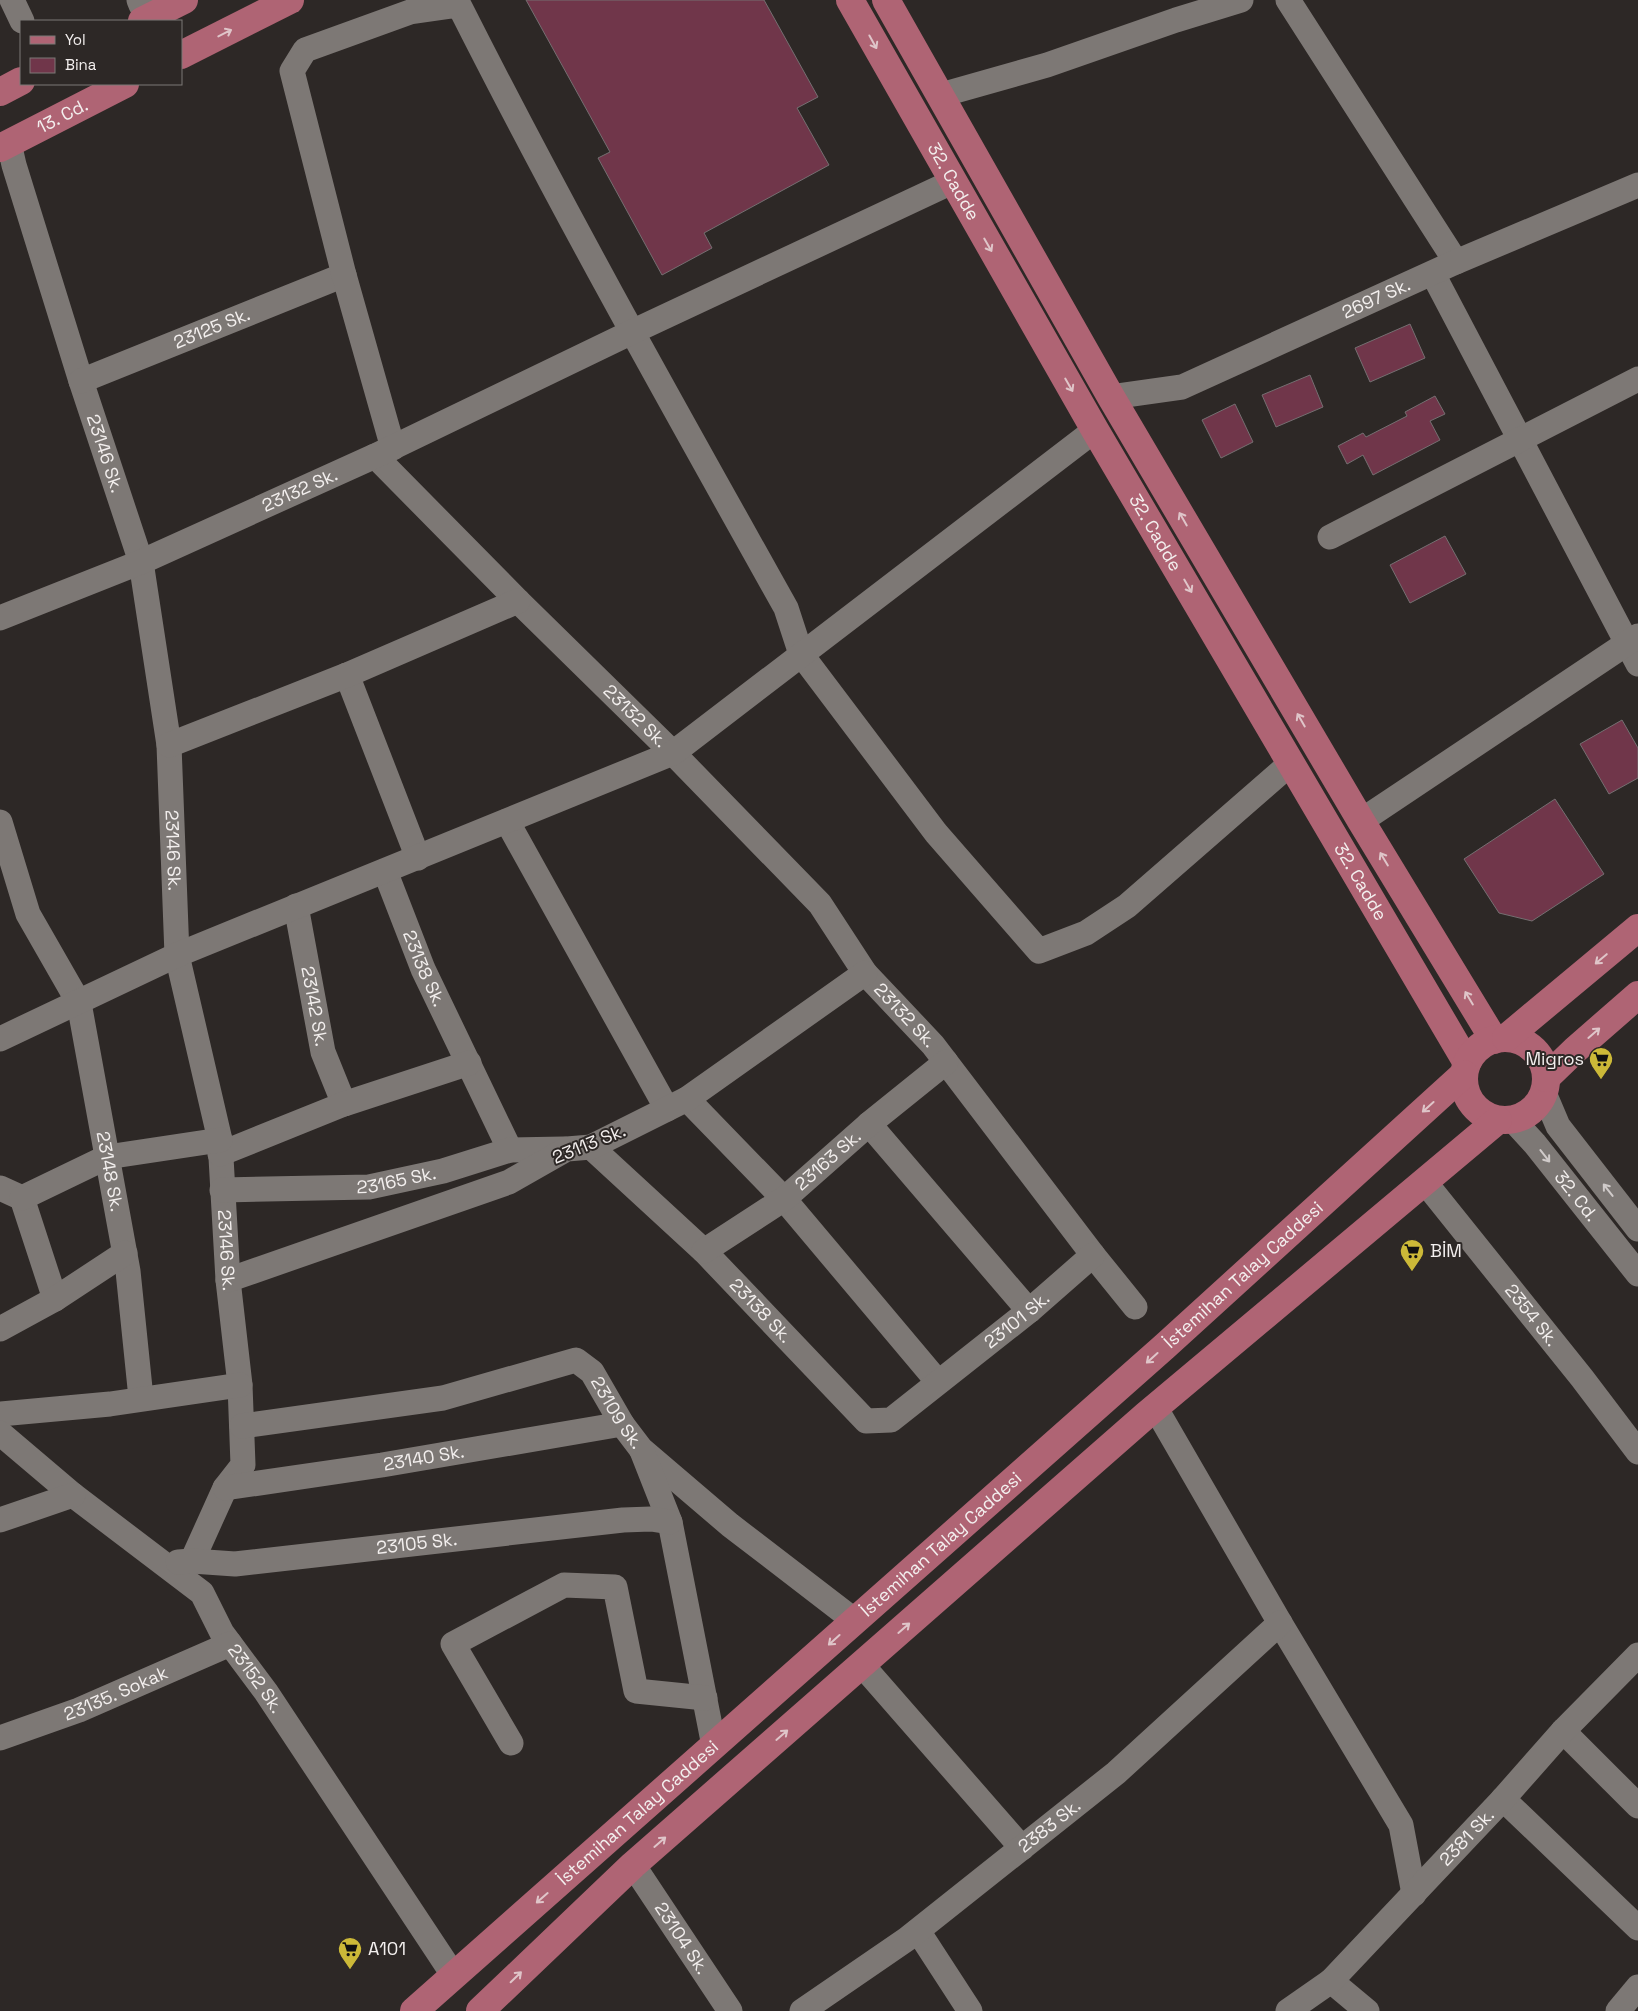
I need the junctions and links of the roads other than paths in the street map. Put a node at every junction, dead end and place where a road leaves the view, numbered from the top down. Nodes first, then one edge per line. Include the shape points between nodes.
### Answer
1 (12, 0) edge
2 (184, 0) edge
3 (290, 0) edge
4 (850, 0) edge
5 (886, 0) edge
6 (1241, 0) edge
7 (1288, 0) edge
8 (1174, 10) edge
9 (144, 12) edge
10 (22, 20) edge
11 (182, 54) edge
12 (20, 82) edge
13 (123, 85) edge
14 (0, 92) edge
15 (941, 95) junction
16 (5, 145) edge
17 (952, 182) junction
18 (1638, 185) edge
19 (1456, 262) junction
20 (1433, 274) junction
21 (344, 275) junction
22 (632, 332) junction
23 (1638, 379) edge
24 (81, 381) junction
25 (1111, 397) junction
26 (1095, 430) junction
27 (1520, 439) junction
28 (384, 452) junction
29 (1330, 537) dead end
30 (141, 562) junction
31 (518, 601) junction
32 (0, 618) edge
33 (1634, 648) edge
34 (801, 654) junction
35 (347, 676) junction
36 (168, 745) junction
37 (672, 753) junction
38 (1291, 763) junction
39 (507, 821) junction
40 (1361, 821) junction
41 (0, 822) edge
42 (418, 858) junction
43 (385, 871) junction
44 (296, 906) junction
45 (1638, 928) edge
46 (177, 955) junction
47 (865, 973) junction
48 (1638, 995) edge
49 (79, 1002) junction
50 (1500, 1039) junction
51 (0, 1040) edge
52 (469, 1062) junction
53 (946, 1062) junction
54 (1465, 1068) junction
55 (1545, 1086) junction
56 (344, 1104) junction
57 (677, 1104) junction
58 (1506, 1120) junction
59 (869, 1124) junction
60 (220, 1147) junction
61 (591, 1147) junction
62 (567, 1149) junction
63 (510, 1150) junction
64 (107, 1157) junction
65 (1424, 1181) junction
66 (222, 1190) junction
67 (11, 1193) edge
68 (784, 1199) junction
69 (1638, 1229) edge
70 (704, 1251) junction
71 (125, 1253) junction
72 (1094, 1255) junction
73 (1638, 1274) edge
74 (228, 1280) junction
75 (55, 1299) junction
76 (1135, 1307) dead end
77 (1029, 1311) junction
78 (0, 1329) edge
79 (938, 1382) junction
80 (240, 1385) junction
81 (140, 1398) junction
82 (1156, 1407) junction
83 (0, 1414) edge
84 (622, 1424) junction
85 (242, 1426) junction
86 (0, 1433) edge
87 (641, 1449) junction
88 (1638, 1452) edge
89 (225, 1488) junction
90 (73, 1495) junction
91 (0, 1520) edge
92 (670, 1522) junction
93 (192, 1561) junction
94 (164, 1564) junction
95 (855, 1621) junction
96 (1280, 1623) junction
97 (230, 1644) junction
98 (1638, 1655) edge
99 (862, 1665) junction
100 (705, 1698) junction
101 (1564, 1731) junction
102 (0, 1738) edge
103 (511, 1743) dead end
104 (714, 1746) junction
105 (1503, 1799) junction
106 (1638, 1806) edge
107 (1022, 1848) junction
108 (633, 1865) junction
109 (1414, 1894) junction
110 (1638, 1928) edge
111 (918, 1931) junction
112 (454, 1976) junction
113 (1331, 1981) junction
114 (1638, 1987) edge
115 (414, 2011) edge
116 (480, 2011) edge
117 (730, 2011) edge
118 (802, 2011) edge
119 (970, 2011) edge
120 (1288, 2011) edge
121 (1367, 2011) edge
122 (1618, 2011) edge

1 - 10 street
2 - 9 main road
11 -> 3 main road
4 -> 17 main road, 32. Cadde
5 - 15 main road, 32. Cadde
6 - 8 street
7 - 19 street
8 - 15 street via 1047,65
12 - 14 main road
13 - 16 main road, 13. Cd.
15 - 25 main road, 32. Cadde
16 - 24 street, 23146 Sk.
17 - 22 street
17 -> 26 main road, 32. Cadde
18 - 19 street, 2697 Sk.
19 - 20 street, 2697 Sk.
20 - 25 street, 2697 Sk. via 1182,387
20 - 27 street
21 - 22 street via 292,71 304,50 410,12 459,5 520,126
21 - 24 street, 23125 Sk.
21 - 28 street
22 - 28 street
22 - 34 street via 786,608
23 - 27 street
24 - 30 street, 23146 Sk.
40 -> 25 main road, 32. Cadde
26 - 34 street
26 -> 38 main road, 32. Cadde
27 - 29 street
27 - 33 street
28 - 30 street, 23132 Sk.
28 - 31 street, 23132 Sk.
30 - 32 street, 23132 Sk.
30 - 36 street, 23146 Sk.
31 - 35 street
31 - 37 street, 23132 Sk.
33 - 40 street
34 - 37 street
34 - 38 street via 936,833 1039,950 1086,933 1127,906
35 - 36 street
35 - 42 street
36 - 46 street, 23146 Sk.
37 - 39 street
37 - 47 street, 23132 Sk. via 820,904
38 - 54 main road, 32. Cadde
39 - 42 street
39 - 57 street
50 -> 40 main road, 32. Cadde
41 - 49 street, 23148 Sk. via 28,914
42 - 43 street
43 - 44 street
43 - 52 street, 23138 Sk. via 423,969
44 - 46 street
44 - 56 street, 23142 Sk. via 323,1052
45 -> 50 main road
46 - 49 street
46 - 60 street, 23146 Sk.
47 - 53 street, 23132 Sk.
47 - 57 street, 23113 Sk.
55 -> 48 main road via 1575,1050
49 - 51 street
49 - 64 street, 23148 Sk.
50 - 54 main road via 1483,1044
50 - 55 main road via 1518,1040 1538,1054 1544,1064
52 - 56 street
52 - 63 street, 23138 Sk.
53 - 59 street, 23163 Sk.
53 - 72 street, 23132 Sk.
54 - 58 main road via 1464,1086 1475,1108 1485,1115
54 -> 95 main road, İstemihan Talay Caddesi via 1183,1330
55 - 58 main road via 1537,1106 1526,1115
69 -> 55 street, 32. Cd. via 1558,1126
56 - 60 street
57 - 61 street, 23113 Sk.
57 - 68 street
58 - 65 main road, İstemihan Talay Caddesi
58 -> 73 street, 32. Cd. via 1535,1144
59 - 68 street, 23163 Sk.
59 - 77 street
60 - 64 street
60 - 66 street, 23146 Sk.
61 - 62 street, 23113 Sk.
61 - 70 street, 23138 Sk.
62 - 63 street, 23165 Sk.
62 - 74 street, 23113 Sk. via 509,1182
63 - 66 street, 23165 Sk. via 443,1171 369,1187
64 - 67 street
64 - 71 street, 23148 Sk.
65 - 82 main road, İstemihan Talay Caddesi
65 - 88 street, 2354 Sk.
66 - 74 street, 23146 Sk.
67 - 75 street
68 - 70 street, 23163 Sk.
68 - 79 street
70 - 79 street, 23138 Sk. via 866,1420 892,1420
71 - 75 street
71 - 81 street, 23148 Sk.
72 - 76 street, 23132 Sk.
72 - 77 street, 23101 Sk.
74 - 80 street, 23146 Sk.
75 - 78 street
77 - 79 street, 23101 Sk.
80 - 81 street
80 - 85 street, 23146 Sk.
81 - 83 street via 110,1404
82 - 96 street
99 -> 82 main road, İstemihan Talay Caddesi
84 - 85 street, 23109 Sk. via 592,1372 576,1360 443,1398
84 - 87 street, 23109 Sk.
84 - 89 street, 23140 Sk.
85 - 89 street, 23146 Sk. via 243,1465
86 - 90 street, 23152 Sk.
87 - 92 street
87 - 95 street, 23109 Sk. via 730,1525
89 - 93 street, 23146 Sk.
90 - 91 street
90 - 94 street, 23152 Sk.
92 - 93 street, 23105 Sk. via 623,1520 235,1564
92 - 100 street
93 - 94 street, 23105 Sk.
94 - 97 street, 23152 Sk. via 202,1592
95 -> 104 main road, İstemihan Talay Caddesi
96 - 107 street, 2383 Sk. via 1116,1773
96 - 109 street via 1401,1825
97 - 102 street, 23135. Sokak via 79,1710
97 - 112 street, 23152 Sk. via 266,1692
98 - 101 street, 2381 Sk.
99 - 107 street
108 -> 99 main road, İstemihan Talay Caddesi
100 - 103 street via 636,1691 615,1587 564,1585 453,1644
100 - 104 street
101 - 105 street, 2381 Sk.
101 - 106 street
104 -> 112 main road, İstemihan Talay Caddesi
105 - 109 street, 2381 Sk.
105 - 110 street
107 - 111 street, 2383 Sk.
116 -> 108 main road, İstemihan Talay Caddesi
108 - 117 street, 23104 Sk.
109 - 113 street, 2381 Sk.
111 - 118 street, 2383 Sk.
111 - 119 street
112 - 115 main road, İstemihan Talay Caddesi
113 - 120 street, 2381 Sk.
113 - 121 street
114 - 122 street

